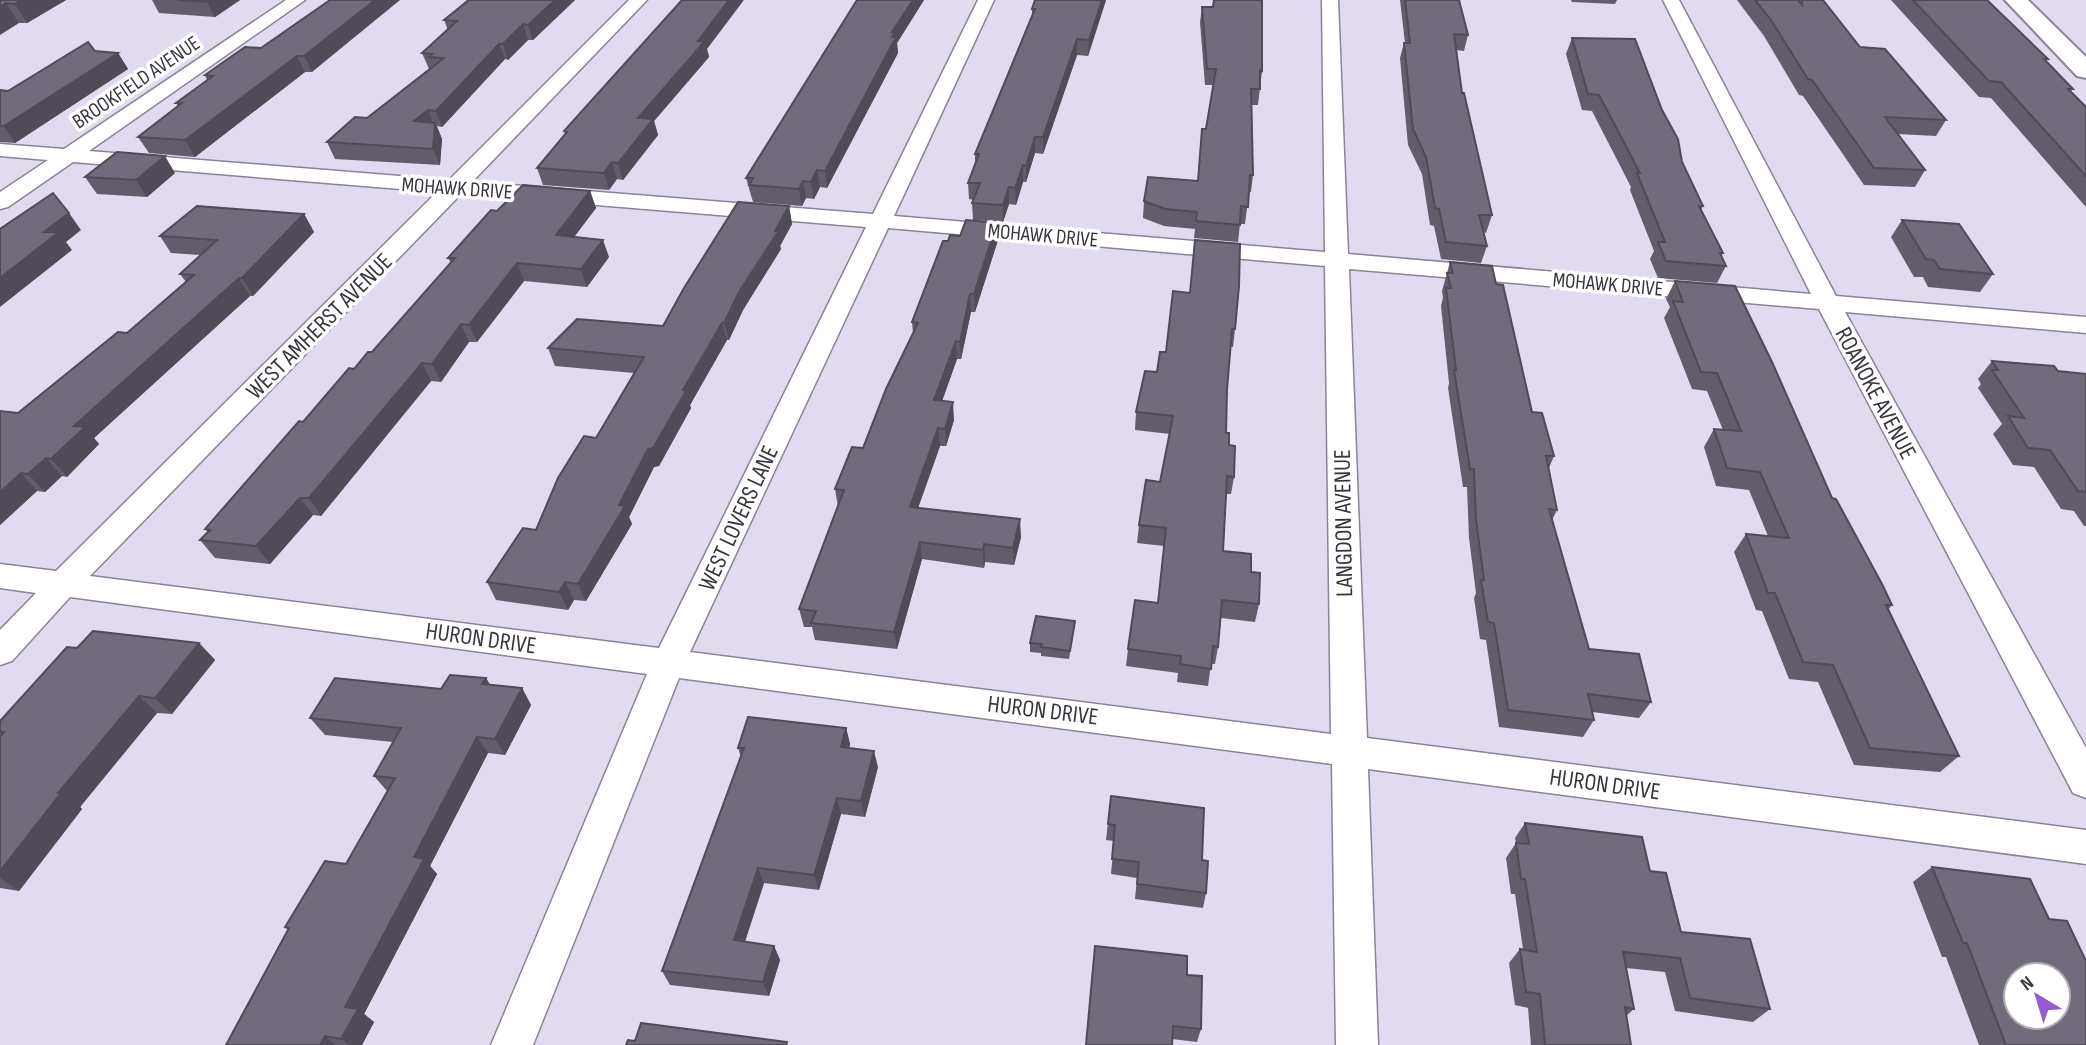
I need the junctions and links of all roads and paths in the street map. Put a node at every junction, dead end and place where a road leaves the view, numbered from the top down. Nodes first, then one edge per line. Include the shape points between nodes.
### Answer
1 (298, 0) edge
2 (639, 0) edge
3 (986, 0) edge
4 (1330, 0) edge
5 (1671, 0) edge
6 (2016, 0) edge
7 (2086, 71) edge
8 (0, 150) edge
9 (66, 156) junction
10 (457, 187) junction
11 (0, 202) edge
12 (879, 220) junction
13 (1336, 261) junction
14 (1827, 302) junction
15 (2086, 325) edge
16 (0, 576) edge
17 (63, 584) junction
18 (0, 652) edge
19 (668, 664) junction
20 (1349, 750) junction
21 (2086, 782) edge
22 (2086, 847) edge
23 (512, 1045) edge
24 (1357, 1045) edge

1 - 9 street, BROOKFIELD AVENUE
2 - 10 street, WEST AMHERST AVENUE
3 - 12 street, WEST LOVERS LANE
4 - 13 street, LANGDON AVENUE
5 - 14 street, ROANOKE AVENUE
6 - 7 street
8 - 9 street, MOHAWK DRIVE
9 - 10 street, MOHAWK DRIVE
9 - 11 street, BROOKFIELD AVENUE
10 - 12 street, MOHAWK DRIVE
10 - 17 street, WEST AMHERST AVENUE
12 - 13 street, MOHAWK DRIVE
12 - 19 street, WEST LOVERS LANE
13 - 14 street, MOHAWK DRIVE
13 - 20 street, LANGDON AVENUE
14 - 15 street, MOHAWK DRIVE
14 - 21 street, ROANOKE AVENUE
16 - 17 street, HURON DRIVE
17 - 18 street, WEST AMHERST AVENUE
17 - 19 street, HURON DRIVE
19 - 20 street, HURON DRIVE
19 - 23 street, WEST LOVERS LANE
20 - 22 street, HURON DRIVE
20 - 24 street, LANGDON AVENUE

